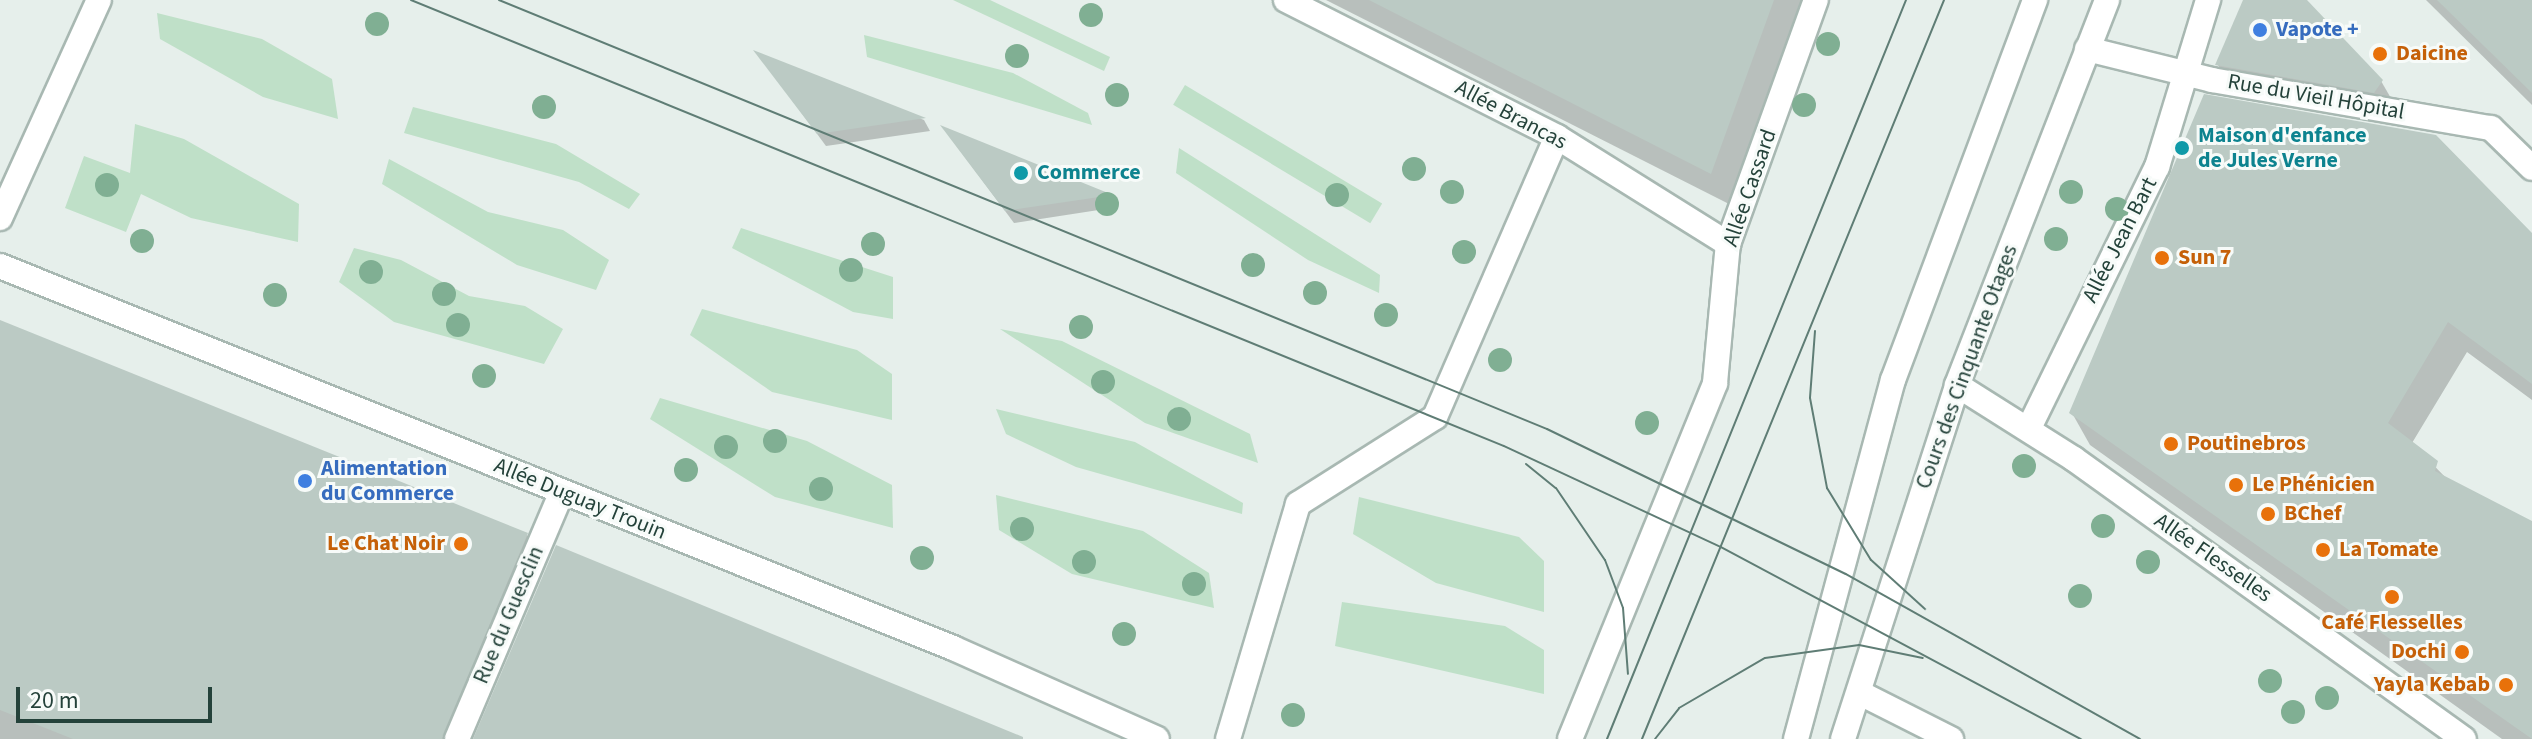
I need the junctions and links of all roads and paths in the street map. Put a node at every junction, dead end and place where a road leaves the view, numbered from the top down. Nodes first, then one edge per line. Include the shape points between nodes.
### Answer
1 (99, 0) edge
2 (1286, 0) edge
3 (1816, 0) edge
4 (2035, 0) edge
5 (2107, 0) edge
6 (2208, 0) edge
7 (2087, 49) junction
8 (2180, 73) junction
9 (1557, 137) junction
10 (2532, 168) edge
11 (0, 218) edge
12 (1728, 244) junction
13 (0, 266) edge
14 (1957, 385) junction
15 (2029, 428) junction
16 (562, 492) junction
17 (1860, 693) junction
18 (457, 739) edge
19 (1157, 739) edge
20 (1228, 739) edge
21 (1570, 739) edge
22 (1796, 739) edge
23 (1843, 739) edge
24 (1951, 739) edge
25 (2464, 739) edge

1 - 11 street
2 - 9 street, Allée Brancas
3 - 12 street, Allée Cassard
4 - 22 street via 1893,380
5 - 7 street, Cours des Cinquante Otages
6 - 8 street, Allée Jean Bart
7 - 8 street, Rue du Vieil Hôpital
7 - 14 street, Cours des Cinquante Otages
8 - 10 street, Rue du Vieil Hôpital via 2491,128
8 - 15 street, Allée Jean Bart via 2157,167
9 - 12 street, Allée Brancas
9 - 20 street via 1435,417 1298,504
12 - 21 street, Allée Cassard via 1715,383
13 - 16 street, Allée Duguay Trouin
14 - 15 street, Allée Flesselles
14 - 17 street, Cours des Cinquante Otages
15 - 25 street, Allée Flesselles
16 - 18 street, Rue du Guesclin
16 - 19 street, Allée Duguay Trouin via 953,648
17 - 23 street, Cours des Cinquante Otages
17 - 24 street

